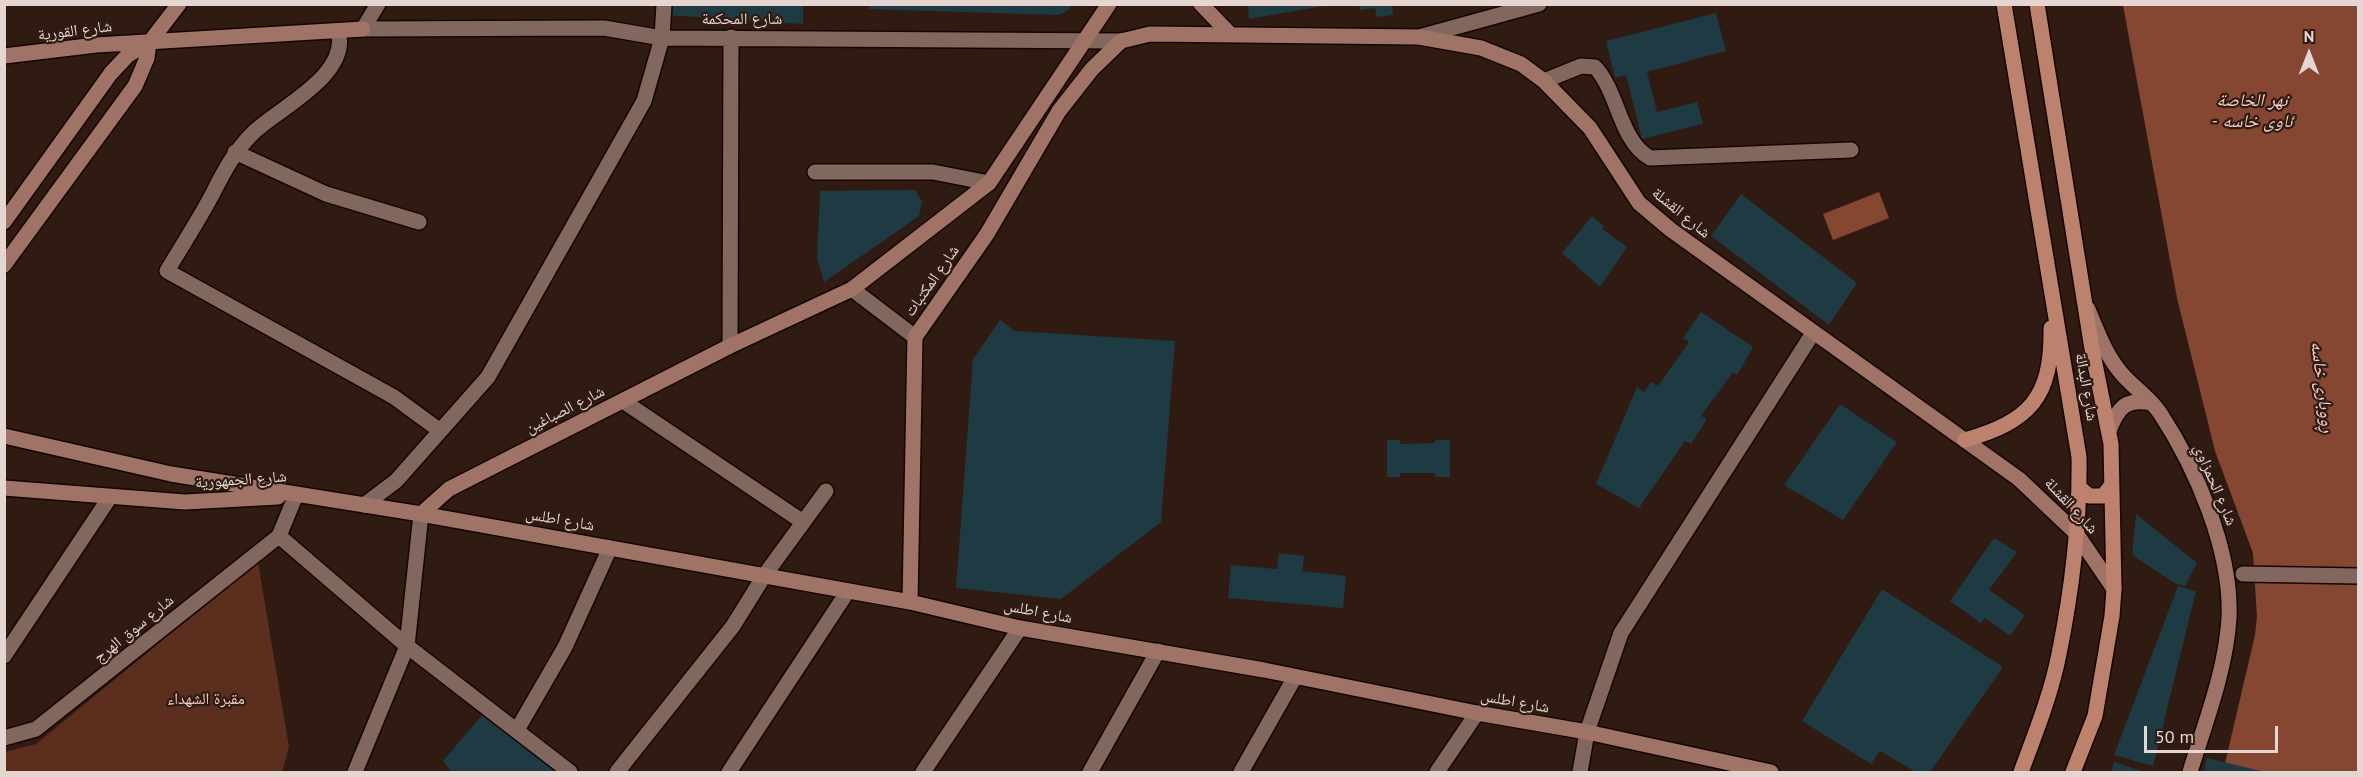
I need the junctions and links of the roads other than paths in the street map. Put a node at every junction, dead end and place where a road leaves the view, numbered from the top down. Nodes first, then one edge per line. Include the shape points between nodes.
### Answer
1 (179, 4) edge
2 (378, 4) edge
3 (664, 4) edge
4 (1109, 4) edge
5 (1201, 4) edge
6 (1214, 4) edge
7 (1539, 4) edge
8 (2004, 4) edge
9 (2037, 4) edge
10 (363, 29) junction
11 (1225, 29) junction
12 (338, 31) junction
13 (731, 37) junction
14 (1419, 37) junction
15 (662, 38) junction
16 (1086, 39) junction
17 (1128, 39) junction
18 (149, 43) junction
19 (4, 56) edge
20 (1544, 81) junction
21 (1851, 150) dead end
22 (235, 152) junction
23 (815, 172) dead end
24 (989, 183) junction
25 (4, 222) edge
26 (419, 222) dead end
27 (4, 265) edge
28 (852, 289) junction
29 (2051, 292) junction
30 (2087, 308) junction
31 (1813, 333) junction
32 (915, 337) junction
33 (730, 346) junction
34 (623, 401) junction
35 (2152, 403) junction
36 (439, 430) junction
37 (2109, 431) junction
38 (4, 436) edge
39 (1965, 440) junction
40 (2111, 486) junction
41 (2079, 487) junction
42 (4, 488) edge
43 (826, 491) dead end
44 (296, 495) junction
45 (110, 497) junction
46 (364, 505) junction
47 (421, 514) junction
48 (803, 522) junction
49 (2076, 533) junction
50 (279, 536) junction
51 (610, 548) junction
52 (2243, 574) dead end
53 (764, 576) junction
54 (2358, 576) edge
55 (2114, 589) junction
56 (848, 591) junction
57 (910, 602) junction
58 (1020, 628) junction
59 (407, 646) junction
60 (1158, 651) junction
61 (4, 656) edge
62 (1295, 677) junction
63 (1477, 713) junction
64 (517, 730) junction
65 (1587, 732) junction
66 (4, 738) edge
67 (355, 772) edge
68 (570, 772) edge
69 (616, 772) edge
70 (729, 772) edge
71 (923, 772) edge
72 (1090, 772) edge
73 (1241, 772) edge
74 (1437, 772) edge
75 (1580, 772) edge
76 (1772, 772) edge
77 (2021, 772) edge
78 (2073, 772) edge
79 (2190, 772) edge

1 - 18 street
2 - 10 street
3 - 15 street
4 - 16 street, شارع المكتبات
5 - 11 street
6 - 11 street
7 - 14 street
8 - 29 main road, شارع البدالة
9 - 30 main road, شارع البدالة
10 - 12 street, شارع القورية
10 - 15 street, شارع المحكمة via 604,28
11 - 14 street, شارع القشلة
11 - 17 street, شارع القشلة
12 - 18 street, شارع القورية
12 - 22 street via 340,49 328,70
13 - 15 street, شارع المحكمة
13 - 16 street, شارع المحكمة
13 - 33 street
14 - 20 street, شارع القشلة via 1481,48 1521,64
15 - 36 street via 644,101 494,367
16 - 17 street, شارع المحكمة
16 - 24 street, شارع المكتبات
17 - 32 street, شارع المكتبات via 1092,69 1059,111 987,234
18 - 19 street, شارع القورية
18 - 25 street via 128,55 111,73
18 - 27 street via 135,86
20 - 21 street via 1581,66 1595,67 1604,77 1636,150 1650,158
20 - 31 street, شارع القشلة via 1590,128 1639,203
22 - 26 street via 326,194
22 - 36 street via 167,271 393,397
23 - 24 street via 933,172
24 - 28 street, شارع المكتبات
28 - 32 street
28 - 33 street, شارع المكتبات
29 - 39 main road via 2049,357 2035,402 2009,425
29 - 41 main road, شارع البدالة via 2075,423
30 - 35 street, شارع الحمزاوي via 2118,369
30 - 37 main road, شارع البدالة
31 - 39 street, شارع القشلة
31 - 65 street via 1620,633
32 - 57 street, شارع المكتبات
33 - 34 street, شارع الصباغين
34 - 47 street, شارع الصباغين via 449,489
34 - 48 street
35 - 37 street via 2123,404
35 - 79 street, شارع الحمزاوي via 2173,434 2210,516 2227,575 2229,620 2223,654
36 - 46 street via 396,481
37 - 40 main road, شارع البدالة
38 - 44 street, شارع الجمهورية via 171,474
39 - 49 street, شارع القشلة via 2026,485
40 - 41 main road via 2103,496 2095,497
40 - 55 main road, شارع البدالة
41 - 49 main road, شارع البدالة
42 - 45 street, شارع الجمهورية
43 - 48 street
44 - 45 street, شارع الجمهورية via 184,502
44 - 46 street, شارع اطلس
44 - 50 street
45 - 61 street
46 - 47 street, شارع اطلس
47 - 51 street, شارع اطلس
47 - 59 street
48 - 53 street
49 - 55 street, شارع القشلة
49 - 77 main road, شارع البدالة via 2059,654
50 - 59 street
50 - 66 street, شارع سوق الهرج via 36,729
51 - 53 street, شارع اطلس
51 - 64 street via 564,647
52 - 54 street
53 - 56 street, شارع اطلس
53 - 69 street via 733,626
55 - 78 main road, شارع البدالة via 2095,716
56 - 57 street, شارع اطلس
56 - 70 street
57 - 58 street, شارع اطلس
58 - 60 street, شارع اطلس
58 - 71 street
59 - 64 street
59 - 67 street
60 - 62 street, شارع اطلس
60 - 72 street
62 - 63 street, شارع اطلس
62 - 73 street
63 - 65 street, شارع اطلس
63 - 74 street
64 - 68 street
65 - 75 street
65 - 76 street, شارع اطلس

